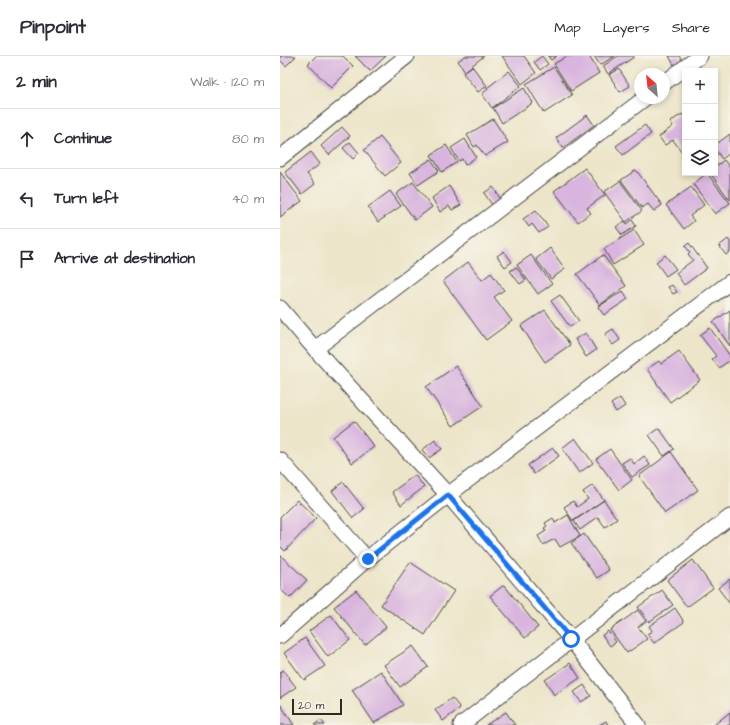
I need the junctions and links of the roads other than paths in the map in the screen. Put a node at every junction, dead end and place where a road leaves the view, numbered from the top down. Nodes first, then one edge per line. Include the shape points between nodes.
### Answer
1 (407, 56) edge
2 (700, 56) edge
3 (670, 78) edge
4 (637, 104) edge
5 (280, 158) edge
6 (730, 282) edge
7 (280, 308) edge
8 (315, 349) junction
9 (280, 460) edge
10 (448, 495) junction
11 (730, 517) edge
12 (368, 559) junction
13 (280, 636) edge
14 (571, 639) junction
15 (461, 725) edge
16 (638, 725) edge

1 - 5 street
2 - 3 street
4 - 8 street
6 - 10 street
7 - 8 street
8 - 10 street
9 - 12 street
10 - 12 street
10 - 14 street
11 - 14 street
12 - 13 street
14 - 15 street
14 - 16 street

